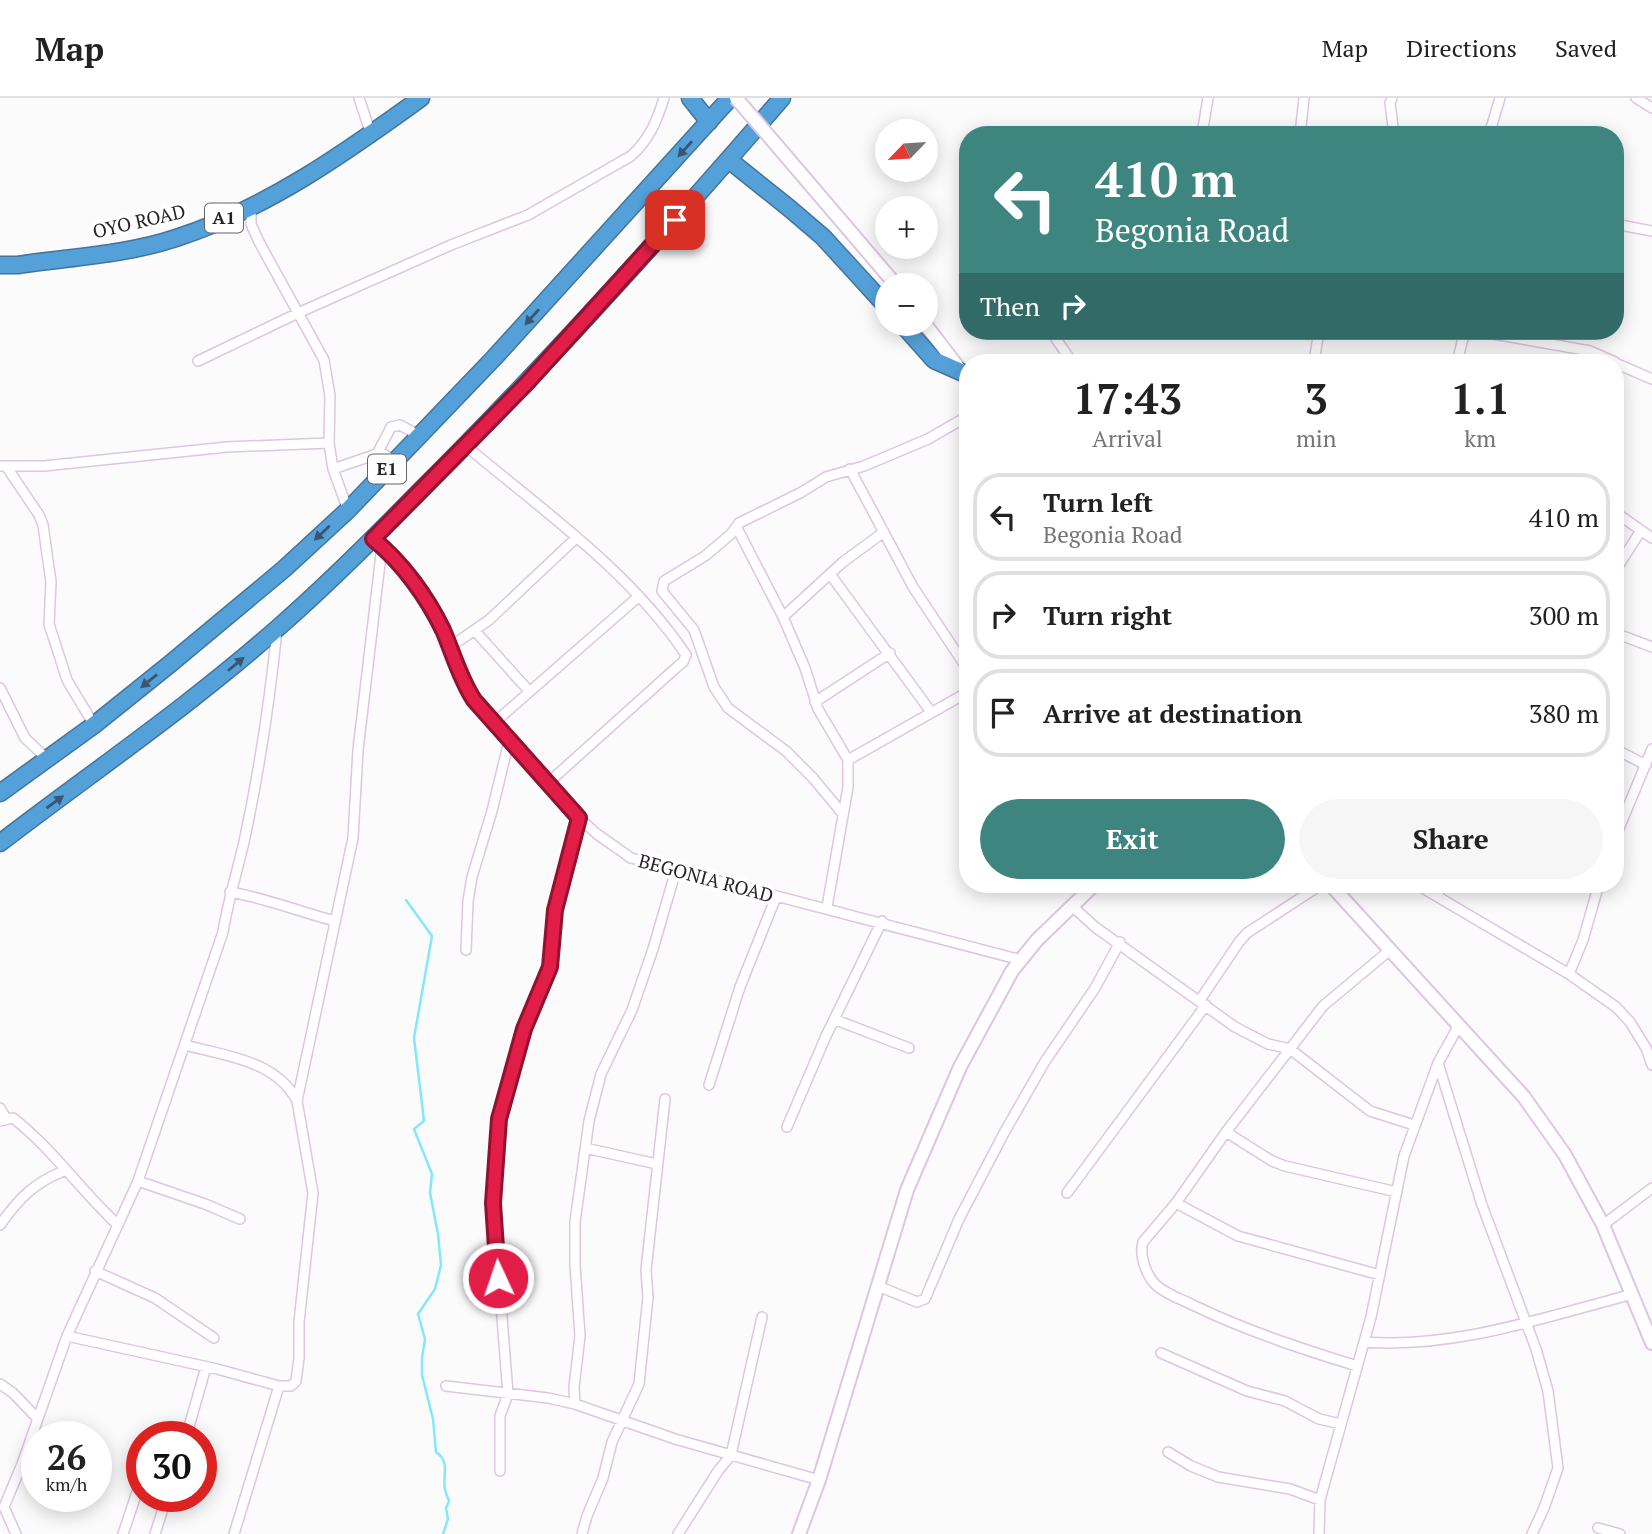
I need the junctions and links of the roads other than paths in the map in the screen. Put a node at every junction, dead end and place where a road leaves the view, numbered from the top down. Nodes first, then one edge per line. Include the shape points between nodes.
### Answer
1 (359, 98) edge
2 (421, 98) edge
3 (664, 98) edge
4 (690, 98) edge
5 (730, 98) edge
6 (736, 98) edge
7 (782, 98) edge
8 (1208, 98) edge
9 (1304, 98) edge
10 (1392, 98) edge
11 (1500, 98) edge
12 (1636, 98) edge
13 (1652, 108) edge
14 (709, 121) junction
15 (1203, 126) edge
16 (1301, 126) edge
17 (1394, 126) edge
18 (1492, 126) edge
19 (372, 134) junction
20 (729, 160) junction
21 (251, 206) junction
22 (1624, 226) edge
23 (1652, 231) edge
24 (0, 265) edge
25 (886, 273) edge
26 (875, 294) edge
27 (298, 313) junction
28 (913, 336) edge
29 (934, 336) edge
30 (1543, 340) edge
31 (1597, 354) edge
32 (198, 361) dead end
33 (1624, 366) edge
34 (959, 368) edge
35 (959, 373) edge
36 (1652, 379) edge
37 (959, 421) edge
38 (420, 436) junction
39 (329, 443) junction
40 (466, 446) junction
41 (377, 454) junction
42 (395, 461) junction
43 (3, 466) edge
44 (333, 469) junction
45 (849, 469) junction
46 (348, 510) junction
47 (1624, 519) edge
48 (737, 528) junction
49 (1640, 531) junction
50 (884, 532) junction
51 (1652, 538) edge
52 (575, 539) junction
53 (378, 542) junction
54 (1624, 557) edge
55 (830, 574) junction
56 (638, 597) junction
57 (783, 617) junction
58 (277, 629) junction
59 (475, 631) junction
60 (1624, 636) edge
61 (450, 647) junction
62 (1652, 647) edge
63 (890, 653) junction
64 (959, 656) edge
65 (0, 688) edge
66 (529, 691) junction
67 (959, 697) edge
68 (815, 702) junction
69 (931, 712) junction
70 (495, 722) junction
71 (94, 725) junction
72 (509, 741) junction
73 (1624, 752) edge
74 (46, 758) junction
75 (848, 760) junction
76 (1649, 762) edge
77 (549, 782) junction
78 (0, 793) edge
79 (842, 813) junction
80 (579, 818) junction
81 (1624, 818) edge
82 (0, 842) edge
83 (676, 870) junction
84 (230, 892) junction
85 (1086, 893) edge
86 (1308, 893) edge
87 (1338, 893) edge
88 (1433, 893) edge
89 (1596, 893) edge
90 (1437, 895) joint
91 (776, 897) junction
92 (1072, 906) junction
93 (827, 907) junction
94 (335, 920) junction
95 (881, 921) junction
96 (1120, 942) junction
97 (466, 950) dead end
98 (1391, 950) junction
99 (1021, 960) junction
100 (1569, 974) junction
101 (1203, 1003) junction
102 (836, 1020) junction
103 (1459, 1025) junction
104 (185, 1045) junction
105 (909, 1048) dead end
106 (1290, 1049) junction
107 (1438, 1063) junction
108 (1652, 1065) edge
109 (709, 1085) dead end
110 (665, 1099) dead end
111 (297, 1101) junction
112 (0, 1108) edge
113 (3, 1120) edge
114 (1414, 1125) junction
115 (787, 1127) dead end
116 (1226, 1132) junction
117 (585, 1148) junction
118 (657, 1164) junction
119 (66, 1170) junction
120 (138, 1181) junction
121 (1652, 1188) edge
122 (1397, 1192) junction
123 (1067, 1193) dead end
124 (1176, 1203) junction
125 (240, 1219) dead end
126 (0, 1225) edge
127 (118, 1225) junction
128 (1603, 1225) junction
129 (95, 1270) junction
130 (1380, 1275) junction
131 (878, 1286) junction
132 (1633, 1294) junction
133 (762, 1317) dead end
134 (1525, 1322) junction
135 (67, 1336) junction
136 (214, 1338) dead end
137 (1364, 1342) junction
138 (1652, 1343) edge
139 (1161, 1353) dead end
140 (1357, 1366) junction
141 (206, 1367) junction
142 (0, 1384) edge
143 (279, 1386) junction
144 (446, 1386) dead end
145 (508, 1394) junction
146 (575, 1404) junction
147 (38, 1419) junction
148 (191, 1421) edge
149 (620, 1421) junction
150 (1341, 1424) junction
151 (1168, 1452) dead end
152 (731, 1455) junction
153 (500, 1471) dead end
154 (820, 1480) junction
155 (1320, 1500) junction
156 (130, 1512) edge
157 (162, 1512) edge
158 (1598, 1528) dead end
159 (18, 1533) edge
160 (123, 1534) edge
161 (155, 1534) edge
162 (234, 1534) edge
163 (582, 1534) edge
164 (678, 1534) edge
165 (799, 1534) edge
166 (1319, 1534) edge
167 (1532, 1534) edge
168 (1620, 1534) edge

1 - 19 street
2 - 19 highway, OYO ROAD / A1
3 - 27 street via 649,135 631,156 528,215
4 - 14 highway
5 - 14 highway, E1
6 - 25 main road, bridge
7 - 20 highway, E1
8 - 15 street
9 - 16 street
10 - 17 street
11 - 18 street
12 - 13 street
14 -> 38 highway, E1
19 - 21 highway, OYO ROAD / A1
20 - 26 highway via 822,237
20 - 40 highway, E1
21 - 24 highway, OYO ROAD / A1 via 176,238 127,250
21 - 27 street via 251,224
22 - 23 street
27 - 32 street
27 - 39 street via 327,372
28 - 35 highway via 934,360
29 - 34 main road
30 - 31 street
33 - 36 street
37 - 45 street via 928,439
38 - 41 street via 400,425 391,427
38 - 42 highway, E1
39 - 43 street
39 - 44 street
40 - 52 street
40 - 53 highway, E1
41 - 42 street
41 - 44 street
42 - 46 highway, E1
43 - 71 street via 43,525 51,582 49,624 67,680
44 - 46 street
45 - 48 street via 826,477
45 - 50 street
46 -> 71 highway, E1 via 284,569
47 - 49 street
48 - 57 street
48 - 79 street via 705,556 664,581 662,591 694,630 714,687 728,708 786,751
49 - 51 street
49 - 54 street
50 - 55 street
50 - 64 street via 913,587
52 - 56 street
52 - 59 street
53 - 58 highway, E1
53 - 61 street, BEGONIA ROAD via 427,600
53 - 94 street via 354,838
55 - 57 street
55 - 63 street
56 - 66 street
56 - 77 street via 675,639 686,655 683,662
57 - 68 street
82 -> 58 highway, E1 via 129,748
58 - 84 street via 246,830
59 - 61 street
59 - 66 street
60 - 62 street
61 - 70 street, BEGONIA ROAD via 467,689
63 - 68 street
63 - 69 street
65 - 74 street via 25,738
66 - 70 street
67 - 69 street
68 - 75 street
69 - 75 street
70 - 72 street, BEGONIA ROAD
71 - 74 highway, E1
72 - 77 street, BEGONIA ROAD
72 - 97 street via 472,877
73 - 76 street
74 - 78 highway, E1
75 - 79 street
76 - 81 street
77 - 80 street, BEGONIA ROAD
79 - 93 street
80 - 83 street, BEGONIA ROAD via 631,858
80 - 145 street via 555,910 550,967 524,1029 499,1119 493,1203
83 - 91 street, BEGONIA ROAD
83 - 117 street via 632,1010 601,1074
84 - 94 street
84 - 104 street via 223,932
85 - 92 main road
86 - 101 street via 1247,933
87 - 98 main road
88 - 90 street
89 - 100 street
90 - 100 street
91 - 93 street, BEGONIA ROAD
91 - 109 street via 740,987
92 - 96 street
92 - 99 main road
93 - 95 street, BEGONIA ROAD
94 - 111 street
95 - 99 street, BEGONIA ROAD
95 - 102 street
96 - 101 street
96 - 131 street via 1004,1133 959,1219 925,1299 917,1303
98 - 103 main road
98 - 106 street via 1334,996
99 - 131 main road via 960,1067 915,1166
100 - 108 street via 1630,1022
101 - 106 street via 1235,1027 1268,1044
101 - 123 street
102 - 105 street
102 - 115 street
103 - 107 street
103 - 128 main road via 1524,1097 1565,1155
104 - 111 street via 272,1072
104 - 120 street
106 - 114 street via 1370,1111
106 - 116 street
107 - 114 street
107 - 134 street via 1482,1205
110 - 118 street
111 - 143 street via 313,1193 296,1381
112 - 113 street
113 - 119 street via 13,1118 33,1133
114 - 122 street
116 - 122 street via 1285,1166
116 - 124 street
117 - 118 street
117 - 146 street via 575,1222 580,1336
118 - 149 street via 639,1384
119 - 126 street via 32,1187
119 - 127 street
120 - 125 street
120 - 127 street
121 - 128 street
122 - 130 street
124 - 130 street via 1238,1236
124 - 140 street via 1141,1249 1157,1286 1228,1322
127 - 129 street
128 - 132 main road
129 - 135 street
129 - 136 street via 155,1298
130 - 137 street
131 - 154 main road
132 - 134 street
132 - 138 main road
133 - 152 street
134 - 137 street via 1420,1343
134 - 167 street via 1548,1391 1558,1468
135 - 141 street
135 - 147 street
137 - 140 street
139 - 150 street via 1247,1391
140 - 150 street
141 - 143 street
141 - 148 street
142 - 147 street
143 - 162 street
144 - 145 street
145 - 146 street
145 - 153 street via 500,1416
146 - 149 street
147 - 159 street via 4,1507
149 - 152 street
149 - 163 street
150 - 155 street
151 - 155 street via 1218,1477 1290,1489
152 - 154 street
152 - 164 street
154 - 165 main road
155 - 166 street
156 - 160 street
157 - 161 street
158 - 168 street

